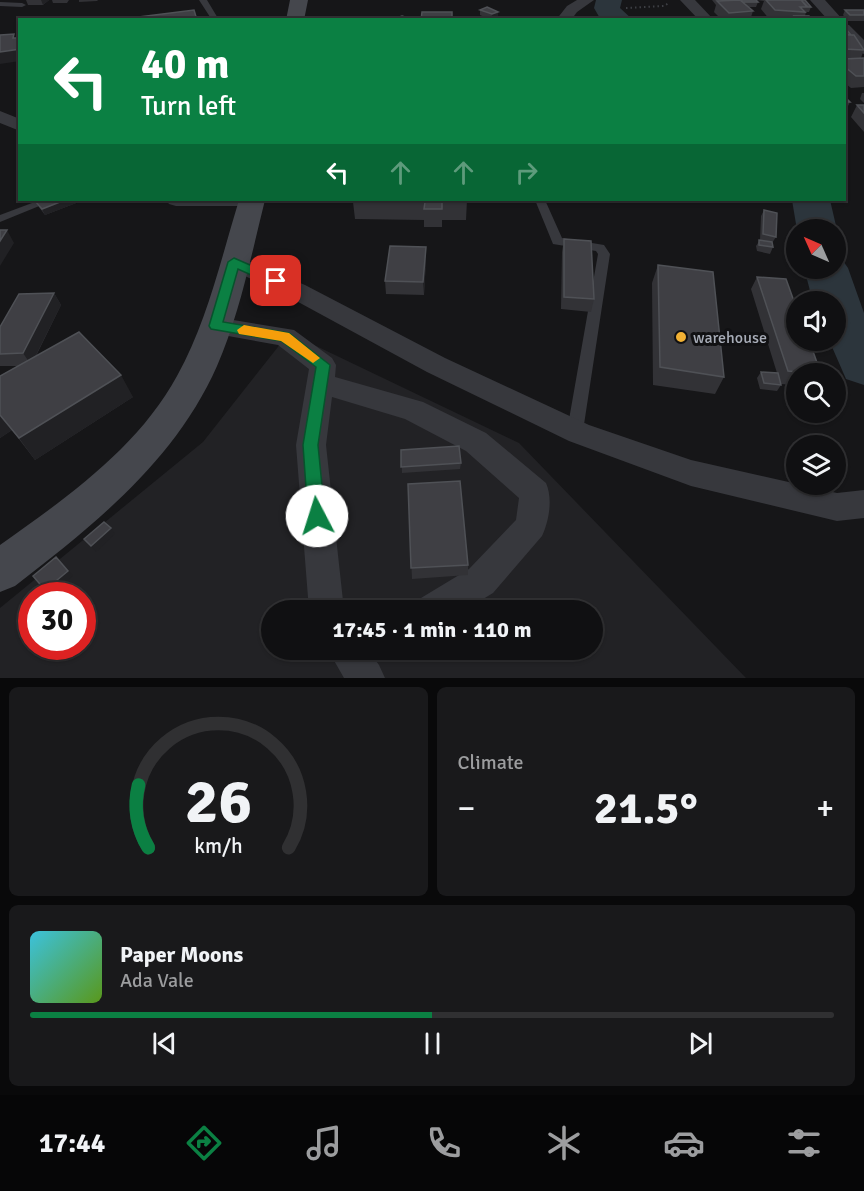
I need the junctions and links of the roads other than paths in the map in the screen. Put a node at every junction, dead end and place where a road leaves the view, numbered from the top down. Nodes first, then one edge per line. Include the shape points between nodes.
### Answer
1 (203, 0) edge
2 (300, 0) edge
3 (587, 0) edge
4 (687, 0) edge
5 (817, 0) edge
6 (0, 4) edge
7 (22, 4) dead end
8 (215, 18) edge
9 (296, 18) edge
10 (565, 18) edge
11 (705, 18) edge
12 (834, 18) edge
13 (0, 116) edge
14 (18, 125) edge
15 (46, 201) edge
16 (252, 201) edge
17 (540, 201) edge
18 (0, 219) edge
19 (234, 262) junction
20 (216, 326) junction
21 (320, 383) junction
22 (575, 431) junction
23 (864, 504) edge
24 (0, 571) edge
25 (325, 600) edge
26 (450, 600) edge

1 - 8 lane
2 - 9 street
3 - 10 street
4 - 11 street
5 - 12 street
6 - 7 lane
13 - 14 street
15 - 18 lane
16 - 19 street
17 - 22 lane via 556,241 600,248 604,254
19 - 20 street
19 - 22 street
20 - 21 street via 285,337 323,365
20 - 24 street via 188,389 153,438 118,477
21 - 25 street via 310,445
21 - 26 street via 413,410 477,442 535,493 531,526 481,581
22 - 23 street via 691,473 837,507

